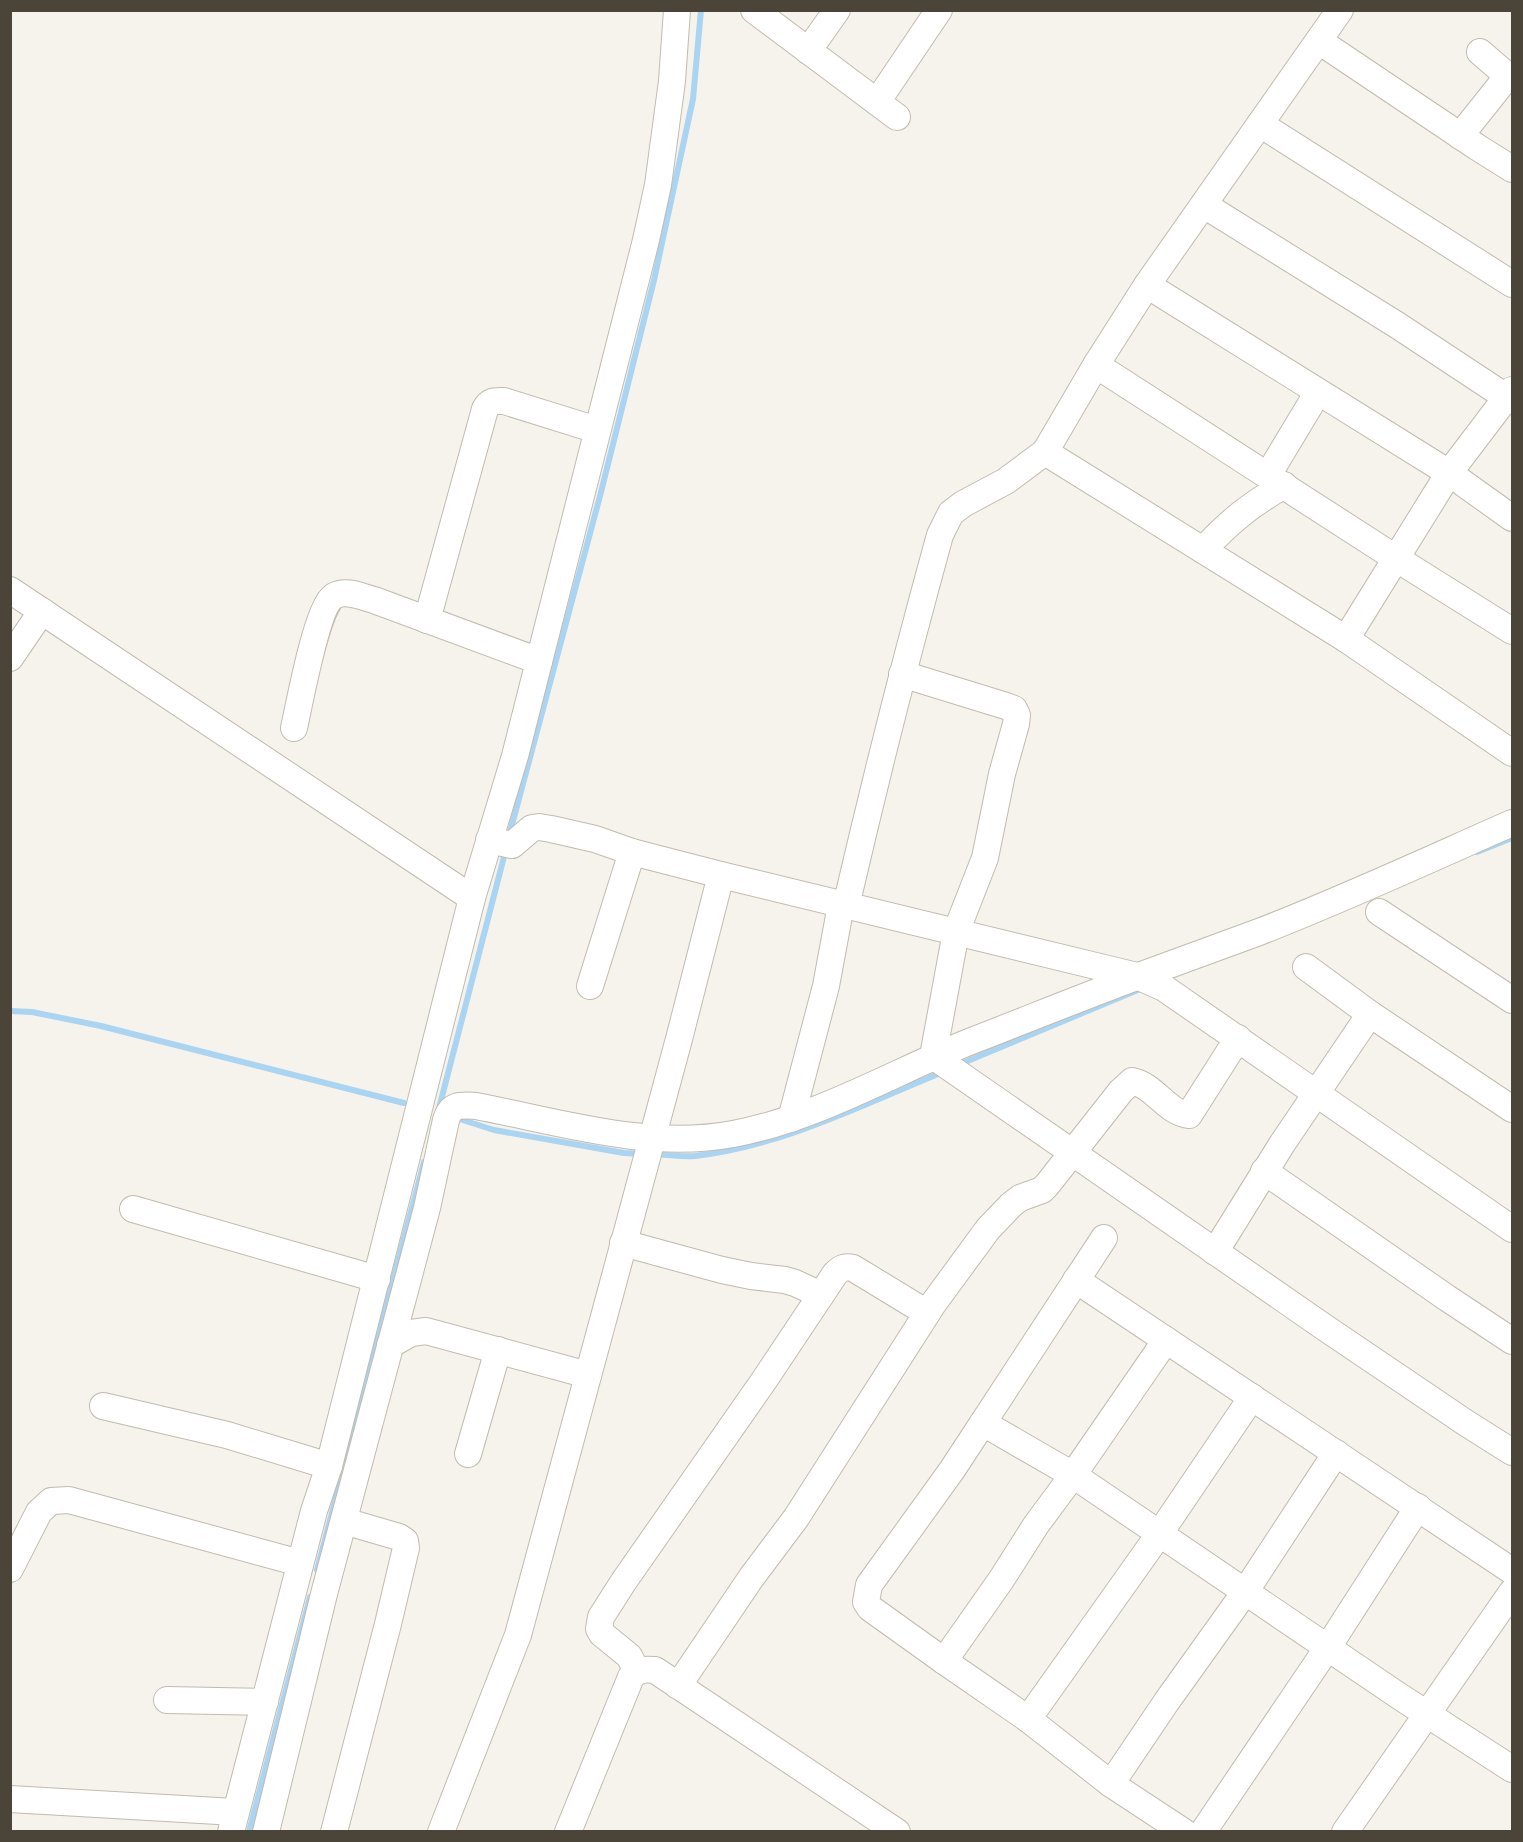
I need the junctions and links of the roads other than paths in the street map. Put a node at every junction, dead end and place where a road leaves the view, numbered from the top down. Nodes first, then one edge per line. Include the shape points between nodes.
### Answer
1 (677, 10) edge
2 (754, 10) edge
3 (837, 10) edge
4 (939, 10) edge
5 (1340, 10) edge
6 (1319, 41) junction
7 (808, 51) junction
8 (1480, 52) dead end
9 (877, 102) junction
10 (897, 117) dead end
11 (1260, 123) junction
12 (1460, 136) junction
13 (1512, 169) edge
14 (1204, 205) junction
15 (1512, 284) edge
16 (1147, 285) junction
17 (1096, 365) junction
18 (1318, 392) junction
19 (1511, 396) edge
20 (597, 430) junction
21 (1045, 452) junction
22 (1449, 473) junction
23 (1276, 480) junction
24 (1512, 518) edge
25 (1203, 550) junction
26 (1396, 559) junction
27 (10, 590) edge
28 (42, 611) junction
29 (427, 620) junction
30 (1512, 631) edge
31 (1346, 639) junction
32 (10, 658) edge
33 (539, 661) junction
34 (902, 674) junction
35 (294, 729) dead end
36 (1512, 753) edge
37 (1512, 823) edge
38 (500, 843) junction
39 (632, 852) junction
40 (721, 875) junction
41 (472, 898) junction
42 (844, 905) junction
43 (1378, 912) dead end
44 (956, 932) junction
45 (1306, 967) dead end
46 (1150, 982) junction
47 (590, 986) dead end
48 (1512, 1000) edge
49 (1370, 1014) junction
50 (1238, 1038) junction
51 (944, 1064) junction
52 (1317, 1093) junction
53 (1512, 1109) edge
54 (791, 1119) junction
55 (647, 1152) junction
56 (1073, 1152) junction
57 (1264, 1171) junction
58 (133, 1209) dead end
59 (1512, 1229) edge
60 (1104, 1238) dead end
61 (623, 1243) junction
62 (1215, 1252) junction
63 (376, 1279) junction
64 (1077, 1280) junction
65 (821, 1295) junction
66 (927, 1313) junction
67 (1166, 1340) junction
68 (1512, 1341) edge
69 (390, 1345) junction
70 (498, 1350) junction
71 (588, 1375) junction
72 (1252, 1397) junction
73 (103, 1406) dead end
74 (983, 1423) junction
75 (1512, 1452) edge
76 (1336, 1453) junction
77 (468, 1454) dead end
78 (329, 1466) junction
79 (1073, 1475) junction
80 (1418, 1508) junction
81 (344, 1521) junction
82 (1160, 1533) junction
83 (300, 1563) junction
84 (10, 1569) edge
85 (1512, 1571) edge
86 (1245, 1592) junction
87 (1512, 1592) edge
88 (1328, 1647) junction
89 (944, 1661) junction
90 (637, 1671) junction
91 (678, 1686) junction
92 (167, 1700) dead end
93 (265, 1702) junction
94 (1427, 1714) junction
95 (1028, 1719) junction
96 (1512, 1769) edge
97 (1111, 1784) junction
98 (10, 1799) edge
99 (233, 1822) edge
100 (266, 1832) edge
101 (334, 1832) edge
102 (441, 1832) edge
103 (568, 1832) edge
104 (897, 1832) edge
105 (1184, 1832) edge
106 (1203, 1832) edge
107 (1345, 1832) edge

1 - 20 street via 658,185
2 - 7 street
3 - 7 street
4 - 9 street
5 - 6 street
6 - 11 street
6 - 12 street
7 - 9 street
8 - 12 street via 1502,71 1503,82
9 - 10 street
11 - 14 street
11 - 15 street
12 - 13 street
14 - 16 street
14 - 19 street
16 - 17 street
16 - 18 street
17 - 21 street
17 - 23 street
18 - 22 street
18 - 23 street
19 - 22 street
20 - 29 street via 504,401 488,403
20 - 33 street
21 - 25 street
21 - 34 street via 1006,481 963,504 945,521
22 - 24 street
22 - 26 street
23 - 25 street
23 - 26 street
25 - 31 street
26 - 30 street
26 - 31 street
27 - 28 street
28 - 32 street
28 - 41 street
29 - 33 street
29 - 35 street via 352,593 333,596 312,648
31 - 36 street
33 - 38 street via 515,756
34 - 42 street
34 - 44 street via 1006,706 1017,715 985,858
37 - 46 street
38 - 39 street via 514,843 539,827
38 - 41 street
39 - 40 street
39 - 47 street
40 - 42 street
40 - 55 street
41 - 63 street
42 - 44 street
42 - 54 street
43 - 48 street
44 - 46 street
44 - 51 street
45 - 49 street
46 - 50 street
46 - 51 street
49 - 52 street
49 - 53 street
50 - 52 street
50 - 56 street via 1189,1115 1179,1113 1146,1087 1132,1082 1121,1090
51 - 54 street
51 - 56 street
52 - 57 street
52 - 59 street
54 - 55 street via 733,1134 691,1138
55 - 61 street
55 - 69 street via 599,1132 476,1106 450,1109
56 - 62 street
56 - 66 street via 1042,1190 1020,1198 988,1229
57 - 62 street
57 - 68 street
58 - 63 street
60 - 64 street
61 - 65 street via 722,1270 785,1280
61 - 71 street
62 - 75 street
63 - 78 street
64 - 67 street
64 - 74 street
65 - 66 street via 835,1274 846,1266
65 - 90 street via 601,1617 602,1634 629,1656
66 - 91 street via 796,1518
67 - 72 street
67 - 79 street
69 - 70 street via 411,1333 426,1331
69 - 81 street
70 - 71 street
70 - 77 street
71 - 102 street via 518,1635
72 - 76 street
72 - 82 street
73 - 78 street via 227,1435
74 - 79 street
74 - 89 street via 866,1594 870,1608
76 - 80 street
76 - 86 street
78 - 83 street
79 - 82 street
79 - 89 street
80 - 85 street
80 - 88 street
81 - 100 street
81 - 101 street via 399,1537 406,1548
82 - 86 street
82 - 95 street
83 - 84 street via 69,1500 51,1501 39,1512
83 - 93 street
86 - 88 street
86 - 97 street
87 - 94 street
88 - 94 street
88 - 106 street
89 - 95 street
90 - 91 street via 655,1670
90 - 103 street via 631,1677
91 - 104 street
92 - 93 street
93 - 99 street
94 - 96 street
94 - 107 street
95 - 97 street
97 - 105 street
98 - 99 street

